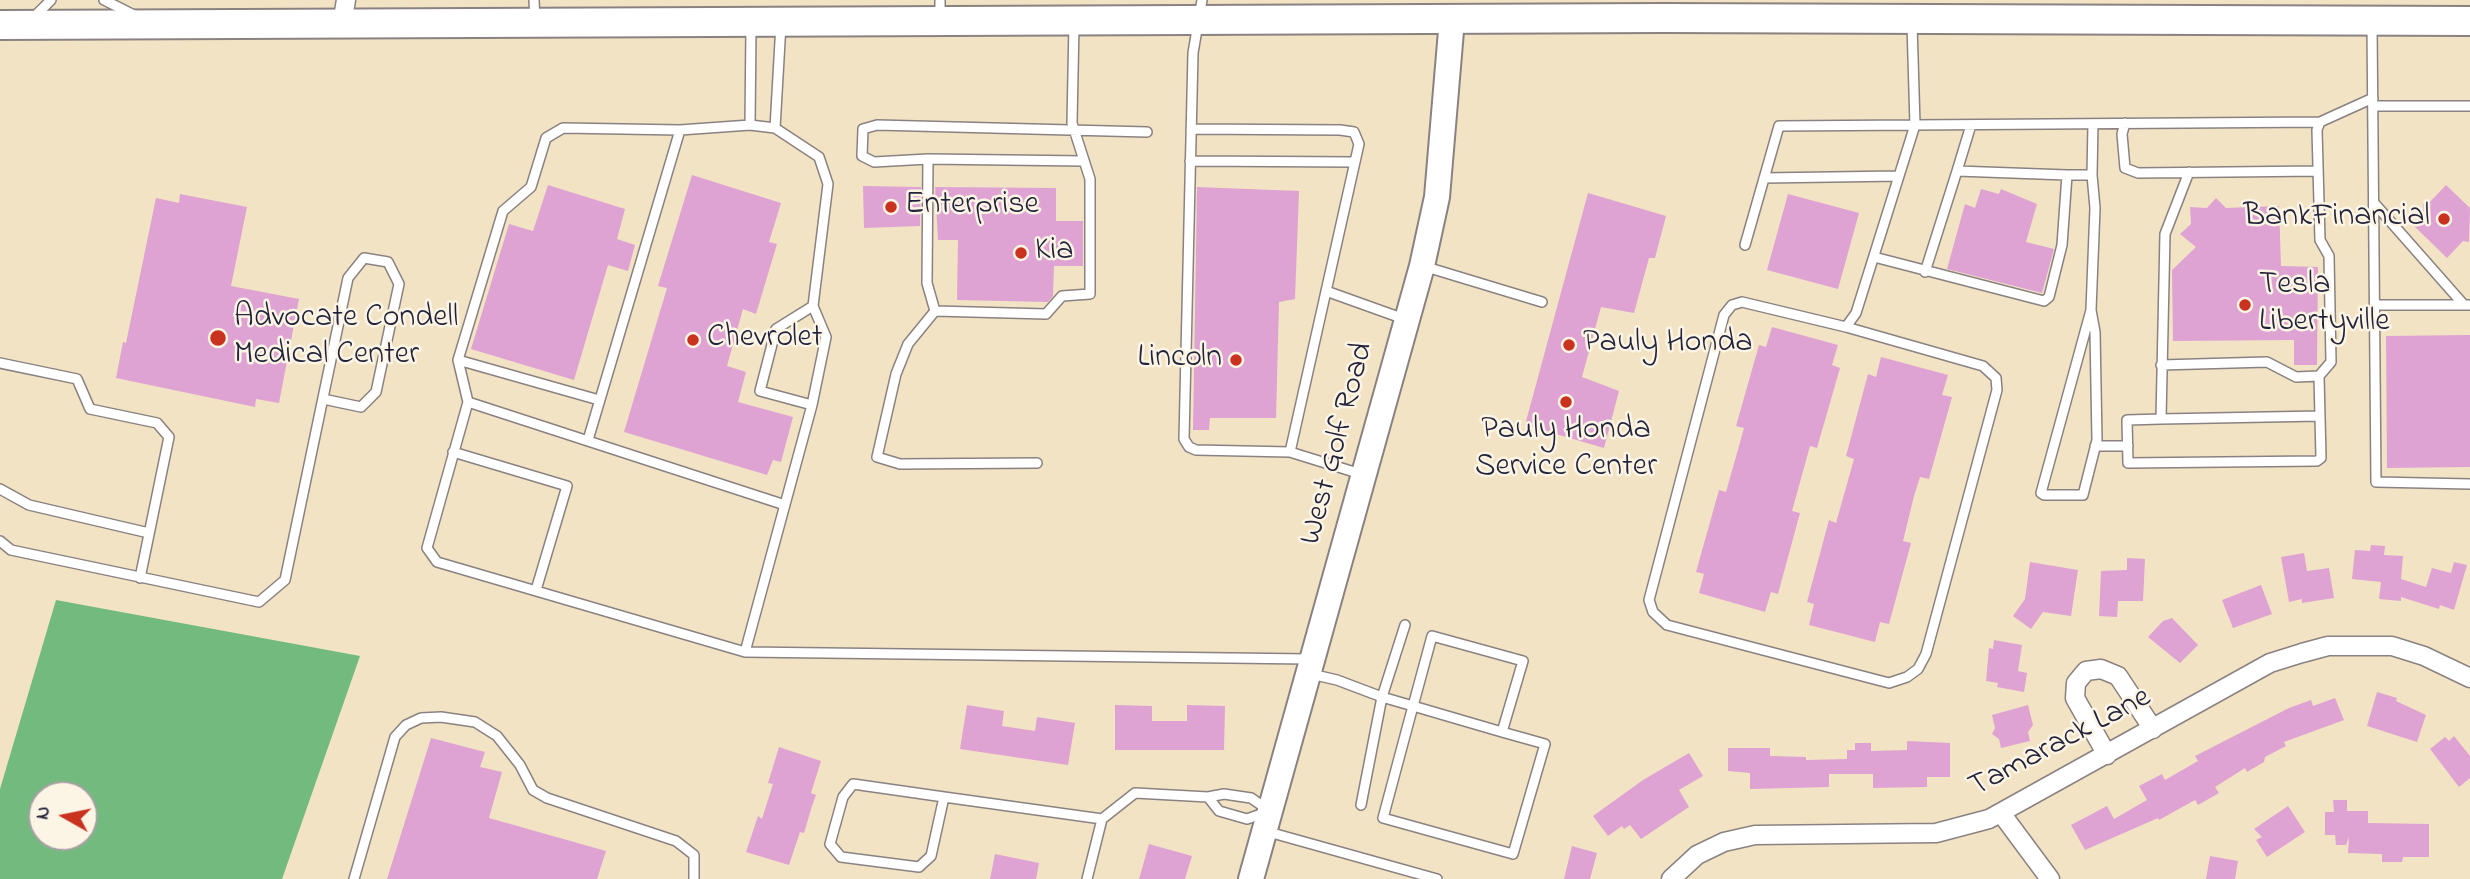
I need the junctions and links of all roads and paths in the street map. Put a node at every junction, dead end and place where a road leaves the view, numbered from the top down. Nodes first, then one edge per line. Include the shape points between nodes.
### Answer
1 (51, 0) edge
2 (104, 0) edge
3 (1201, 9) edge
4 (940, 10) edge
5 (1455, 10) edge
6 (535, 11) edge
7 (344, 12) edge
8 (1074, 19) junction
9 (1912, 19) junction
10 (2372, 20) junction
11 (781, 21) junction
12 (2470, 21) edge
13 (752, 22) junction
14 (153, 24) junction
15 (13, 25) edge
16 (2373, 102) junction
17 (2470, 106) edge
18 (2320, 121) junction
19 (2125, 123) junction
20 (2093, 124) junction
21 (750, 125) junction
22 (1915, 125) junction
23 (1971, 125) junction
24 (775, 128) junction
25 (1191, 129) junction
26 (680, 130) junction
27 (1075, 132) junction
28 (1147, 132) dead end
29 (928, 159) junction
30 (1084, 161) junction
31 (1190, 161) junction
32 (1355, 162) junction
33 (1957, 171) junction
34 (2318, 171) junction
35 (2189, 172) junction
36 (2067, 175) junction
37 (2092, 175) junction
38 (1899, 176) junction
39 (1764, 178) junction
40 (2375, 204) junction
41 (1745, 245) dead end
42 (1874, 257) junction
43 (1422, 266) junction
44 (1925, 272) junction
45 (1326, 291) junction
46 (1542, 302) dead end
47 (2467, 305) edge
48 (813, 306) junction
49 (2376, 306) junction
50 (2091, 310) junction
51 (935, 311) junction
52 (1407, 320) junction
53 (1846, 327) junction
54 (458, 360) junction
55 (0, 363) edge
56 (2161, 365) junction
57 (2319, 376) junction
58 (323, 399) junction
59 (599, 400) junction
60 (468, 402) junction
61 (813, 405) junction
62 (2320, 416) junction
63 (2161, 419) junction
64 (588, 440) junction
65 (2095, 446) junction
66 (2128, 446) junction
67 (453, 452) junction
68 (1290, 452) junction
69 (1037, 463) dead end
70 (1365, 475) junction
71 (2470, 484) edge
72 (0, 489) edge
73 (785, 505) junction
74 (149, 533) junction
75 (0, 541) edge
76 (140, 578) junction
77 (536, 590) junction
78 (1405, 625) dead end
79 (745, 652) junction
80 (1312, 666) junction
81 (2470, 678) edge
82 (1382, 697) junction
83 (1413, 706) junction
84 (2153, 729) junction
85 (1502, 732) junction
86 (2107, 755) junction
87 (944, 797) junction
88 (1208, 797) junction
89 (1361, 805) dead end
90 (2001, 813) junction
91 (1102, 819) junction
92 (1266, 821) junction
93 (354, 879) edge
94 (694, 879) edge
95 (1087, 879) edge
96 (1251, 879) edge
97 (1437, 879) edge
98 (1671, 879) edge
99 (2050, 879) edge

1 - 15 lane
2 - 14 lane
3 - 5 main road
3 - 8 main road
3 - 25 lane via 1193,53
4 - 8 main road
4 - 11 main road
5 - 9 main road
5 - 43 street, West Golf Road via 1437,197
6 - 7 main road
6 - 13 main road
7 - 14 main road
8 - 27 lane
9 - 10 main road
9 - 22 lane
10 - 12 main road
10 - 16 lane
11 - 13 main road
11 - 24 lane
13 - 21 lane
14 - 15 main road
16 - 17 lane
16 - 18 lane
16 - 40 lane
18 - 19 lane
18 - 34 lane
19 - 20 lane
19 - 35 lane via 2125,168 2138,173
20 - 23 lane
20 - 37 lane
21 - 24 lane
21 - 26 lane
22 - 23 lane
22 - 38 lane
22 - 39 lane via 1779,126
23 - 33 lane
24 - 48 lane via 819,157 828,184
25 - 31 lane
25 - 32 lane via 1354,132 1359,144
26 - 54 lane via 563,128 546,138 531,187 503,211
26 - 59 lane
27 - 28 lane
27 - 29 lane via 877,125 863,129 862,156 874,162
27 - 30 lane
29 - 30 lane
29 - 51 lane via 927,283
30 - 51 lane via 1090,179 1090,295 1062,296 1046,314
31 - 32 lane
31 - 68 lane via 1184,439 1189,447
32 - 45 lane
33 - 36 lane
33 - 44 lane
34 - 35 lane
34 - 57 lane via 2320,240 2329,256 2331,362
35 - 56 lane via 2165,234
36 - 37 lane
36 - 44 lane via 2062,245 2049,297 2044,301
37 - 50 lane
38 - 39 lane
38 - 42 lane
39 - 41 lane
40 - 47 lane
40 - 49 lane
42 - 44 lane
42 - 53 lane via 1856,313
43 - 46 lane
43 - 52 street, West Golf Road
45 - 52 lane
45 - 68 lane
47 - 49 lane
48 - 61 lane via 826,337
48 - 61 lane via 776,330 760,391
49 - 71 lane via 2376,482
50 - 65 lane
50 - 65 lane via 2041,493 2083,495
51 - 69 lane via 908,344 896,374 877,457 900,464
52 - 70 street, West Golf Road
53 - 53 lane via 1742,302 1724,315 1649,600 1653,612 1667,625 1889,683 1908,677 1926,653 1997,390 1996,378 1983,366
54 - 59 lane
54 - 60 lane
55 - 74 lane via 77,380 90,409 157,423 169,437
56 - 57 lane via 2267,362 2296,377
56 - 63 lane
57 - 62 lane
58 - 58 lane via 348,278 364,258 388,262 399,284 376,392 361,407
58 - 76 lane via 285,580 259,602
59 - 64 lane
60 - 64 lane
60 - 67 lane
61 - 73 lane
62 - 63 lane
62 - 66 lane via 2321,458 2317,461 2128,463
63 - 66 lane via 2127,421
64 - 73 lane
65 - 66 lane
67 - 77 lane via 427,548 437,562
67 - 77 lane via 567,486
68 - 70 lane
70 - 80 street, West Golf Road
72 - 74 lane via 29,505
73 - 79 lane
74 - 76 lane
75 - 76 lane via 11,550
77 - 79 lane
78 - 82 lane
79 - 80 lane
80 - 82 lane
80 - 92 street, West Golf Road
81 - 84 street, Tamarack Lane via 2392,646 2328,646 2270,663
82 - 83 lane
82 - 89 lane
83 - 85 lane
83 - 85 lane via 1432,636 1524,661
83 - 85 lane via 1383,818 1513,854 1545,744
84 - 86 street, Tamarack Lane
84 - 86 street via 2118,676 2101,668 2086,671 2076,683 2074,698
86 - 90 street, Tamarack Lane
87 - 87 lane via 853,784 843,797 830,844 841,857 919,867 931,856
87 - 91 lane
88 - 91 lane via 1135,793
88 - 92 lane via 1219,811
88 - 92 lane via 1251,798
90 - 98 street, Tamarack Lane via 1965,828 1936,833 1755,835 1697,855
90 - 99 street
91 - 95 lane
92 - 96 street, West Golf Road
92 - 97 lane
93 - 94 lane via 395,737 421,718 441,717 475,722 497,736 533,790 547,798 676,841 694,855

